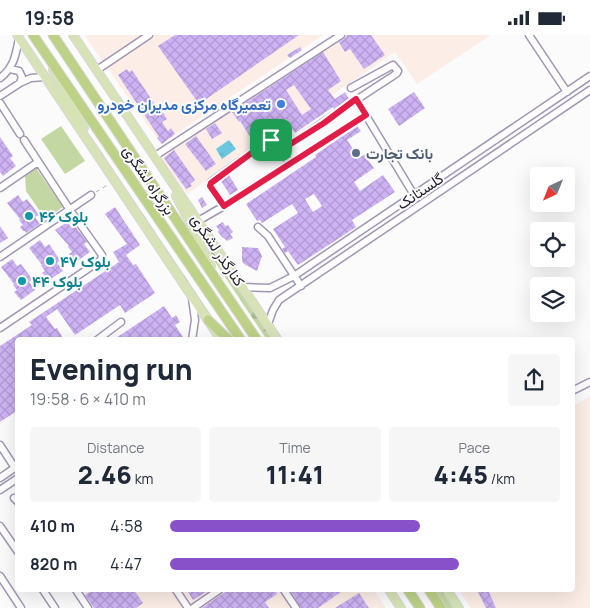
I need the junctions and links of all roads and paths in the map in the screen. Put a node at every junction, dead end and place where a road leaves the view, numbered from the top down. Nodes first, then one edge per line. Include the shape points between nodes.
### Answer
1 (53, 35) edge
2 (73, 35) edge
3 (149, 35) edge
4 (341, 35) edge
5 (529, 35) edge
6 (18, 37) edge
7 (35, 37) edge
8 (10, 69) junction
9 (97, 70) junction
10 (590, 76) edge
11 (45, 77) junction
12 (0, 78) edge
13 (20, 83) junction
14 (351, 88) dead end
15 (590, 90) edge
16 (567, 91) junction
17 (0, 96) edge
18 (356, 99) junction
19 (0, 103) edge
20 (541, 110) junction
21 (366, 115) junction
22 (546, 120) junction
23 (281, 150) junction
24 (157, 159) junction
25 (38, 162) junction
26 (290, 163) junction
27 (105, 167) junction
28 (114, 181) junction
29 (0, 188) edge
30 (91, 195) joint
31 (414, 195) junction
32 (224, 206) junction
33 (70, 210) junction
34 (198, 221) junction
35 (258, 227) dead end
36 (0, 257) edge
37 (294, 276) junction
38 (219, 284) junction
39 (301, 285) junction
40 (243, 287) junction
41 (192, 297) junction
42 (208, 320) junction
43 (121, 321) dead end
44 (268, 324) junction
45 (0, 327) edge
46 (101, 337) edge
47 (192, 337) edge
48 (219, 337) edge
49 (225, 337) edge
50 (239, 337) edge
51 (256, 337) edge
52 (276, 337) edge
53 (590, 382) edge
54 (575, 390) edge
55 (0, 445) edge
56 (15, 466) edge
57 (15, 468) edge
58 (0, 478) edge
59 (15, 480) edge
60 (0, 490) edge
61 (0, 526) edge
62 (15, 548) edge
63 (0, 576) edge
64 (44, 592) edge
65 (77, 592) edge
66 (177, 592) edge
67 (216, 592) edge
68 (285, 592) edge
69 (390, 592) edge
70 (409, 592) edge
71 (430, 592) edge
72 (448, 592) edge
73 (21, 608) edge
74 (55, 608) edge
75 (88, 608) edge
76 (188, 608) edge
77 (193, 608) edge
78 (296, 608) edge
79 (401, 608) edge
80 (420, 608) edge
81 (441, 608) edge
82 (459, 608) edge

1 - 38 highway, بزرگراه لشگری
2 - 9 main road, کنارگذر لشگری
3 - 9 street
4 - 24 street
5 - 16 street
6 - 8 street via 16,56
6 - 11 main road
7 - 27 main road
7 - 50 highway, بزرگراه لشگری
8 - 12 street
8 - 13 street via 19,71
9 - 24 main road, کنارگذر لشگری
10 - 16 street, گلستانک
11 - 13 street
11 - 27 main road
13 - 17 street
14 - 18 street via 394,65 397,68 397,73
15 - 22 street, گلستانک
16 - 20 street, گلستانک
18 - 21 street
18 - 23 street
19 - 25 street
20 - 22 street
20 - 31 street, گلستانک
21 - 26 street
21 - 31 street
22 - 39 street, گلستانک
23 - 26 street
23 - 32 street via 273,141 268,141 211,183
24 - 34 main road, کنارگذر لشگری
24 - 38 main road
25 - 29 street
25 - 33 street
26 - 32 street
27 - 28 main road
28 - 30 path
28 - 41 main road
30 - 33 street
31 - 37 street, گلستانک
32 - 34 street
33 - 36 street
33 - 45 street via 102,255 101,260
34 - 40 main road, کنارگذر لشگری
35 - 37 street via 268,236
37 - 39 street
37 - 40 street, گلستانک via 270,287
38 - 51 highway, بزرگراه لشگری
39 - 44 street, گلستانک via 279,300
40 - 44 main road, کنارگذر لشگری
41 - 42 main road
41 - 47 street via 195,320
42 - 48 main road
42 - 49 highway
43 - 46 street
44 - 52 main road, کنارگذر لشگری
53 - 54 street
55 - 56 street
57 - 58 street
59 - 60 street
61 - 62 street
63 - 73 street
64 - 74 street
65 - 75 street
66 - 76 street
67 - 77 street
68 - 78 street
69 - 79 main road
70 - 80 highway
71 - 81 highway
72 - 82 main road

